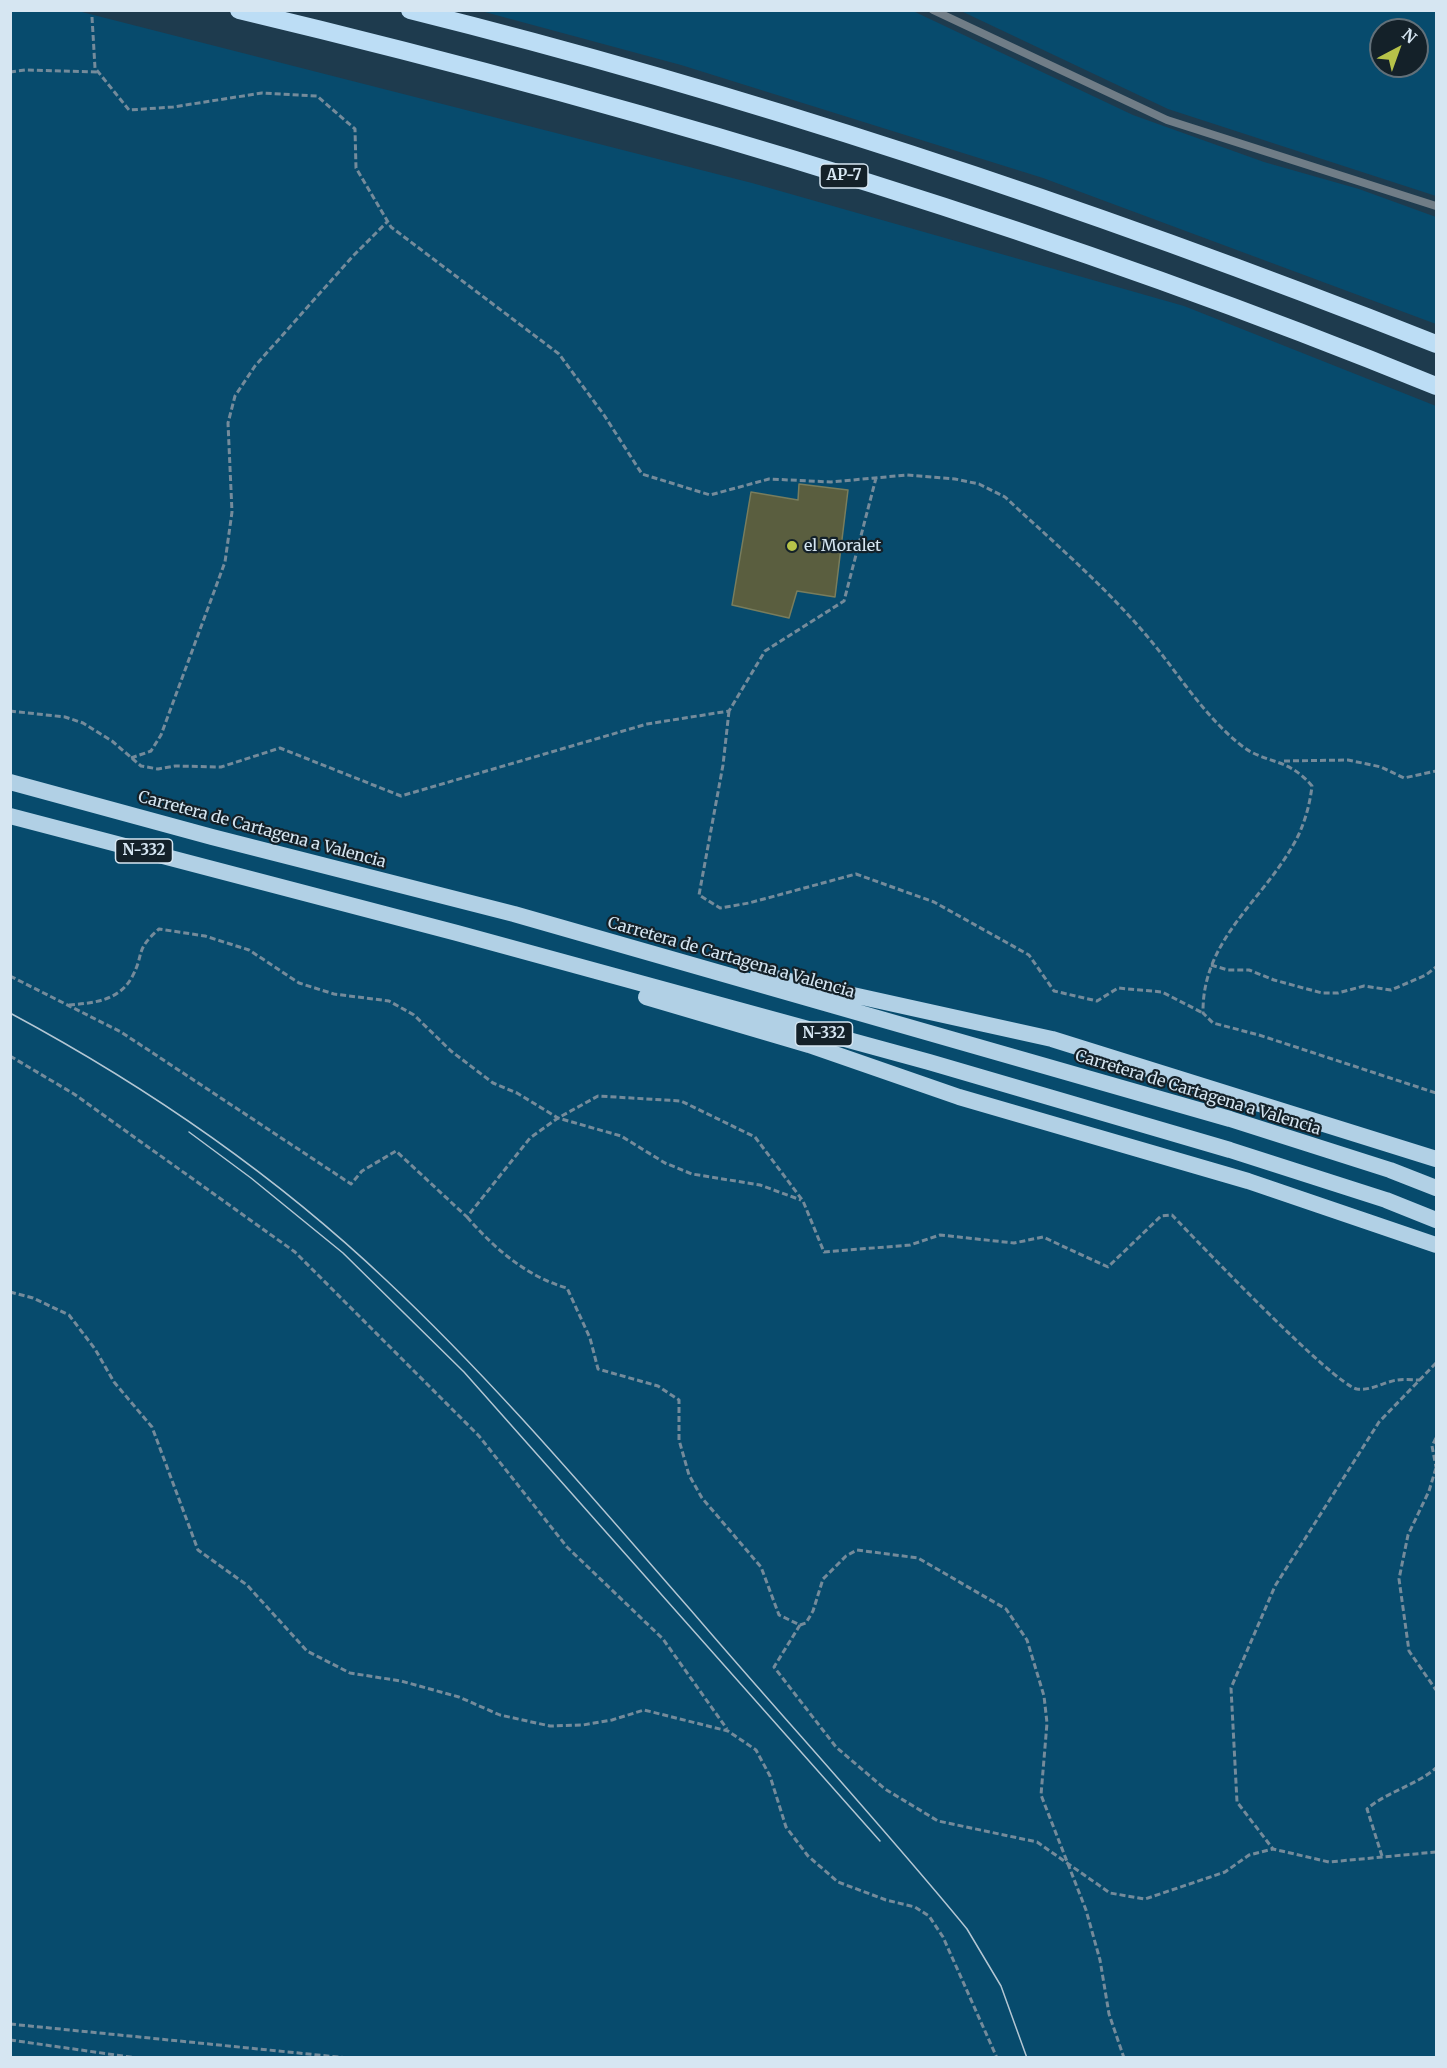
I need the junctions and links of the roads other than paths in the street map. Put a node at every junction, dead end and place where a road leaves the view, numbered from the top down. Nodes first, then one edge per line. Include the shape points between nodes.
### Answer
1 (239, 10) edge
2 (410, 10) edge
3 (933, 10) edge
4 (1437, 206) edge
5 (1437, 344) edge
6 (1437, 386) edge
7 (10, 782) edge
8 (10, 816) edge
9 (625, 947) junction
10 (533, 955) junction
11 (1437, 1159) edge
12 (1437, 1188) edge
13 (1437, 1220) edge
14 (1437, 1245) edge

1 - 6 highway, AP-7 via 550,88 712,134 1165,283
2 - 5 highway, AP-7 via 703,90 1055,201
3 - 4 lane via 1167,120
7 - 9 highway, Carretera de Cartagena a Valencia / N-332 via 514,914
8 - 10 highway, N-332
9 - 11 highway, N-332 via 1052,1039
9 - 12 highway, Carretera de Cartagena a Valencia / N-332 via 1230,1119
10 - 13 highway, N-332 via 1127,1118
10 - 14 highway via 645,996 808,1045 959,1097 1259,1185

